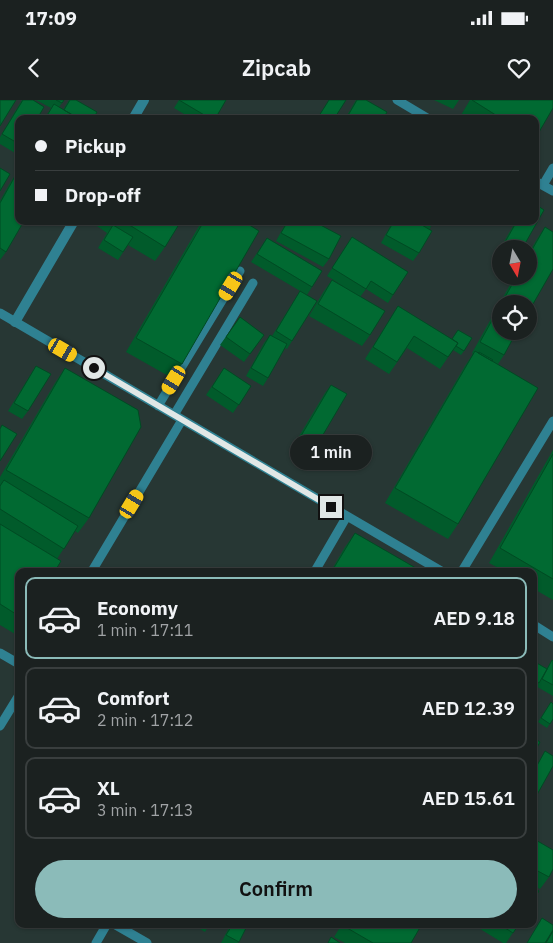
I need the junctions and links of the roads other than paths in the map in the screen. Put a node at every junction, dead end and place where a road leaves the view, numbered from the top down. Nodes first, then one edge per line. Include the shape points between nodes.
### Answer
1 (144, 100) edge
2 (397, 100) edge
3 (135, 115) edge
4 (422, 115) edge
5 (553, 168) edge
6 (539, 183) edge
7 (553, 191) edge
8 (72, 225) edge
9 (240, 271) edge
10 (253, 284) dead end
11 (0, 313) edge
12 (15, 322) junction
13 (158, 406) junction
14 (178, 417) junction
15 (553, 422) edge
16 (347, 516) junction
17 (94, 568) edge
18 (317, 568) edge
19 (436, 568) edge
20 (464, 568) edge
21 (537, 627) edge
22 (553, 637) edge
23 (0, 653) edge
24 (15, 662) edge
25 (15, 702) edge
26 (0, 726) edge
27 (105, 928) edge
28 (121, 928) edge
29 (96, 943) edge
30 (147, 943) edge

1 - 3 street
2 - 4 lane
5 - 6 lane
6 - 7 lane
8 - 12 street
9 - 13 lane
10 - 14 lane
11 - 12 lane
12 - 13 lane
13 - 14 lane
14 - 16 lane
14 - 17 lane
15 - 20 lane
16 - 18 lane
16 - 19 lane
21 - 22 lane
23 - 24 lane
25 - 26 lane
27 - 29 lane
28 - 30 lane

